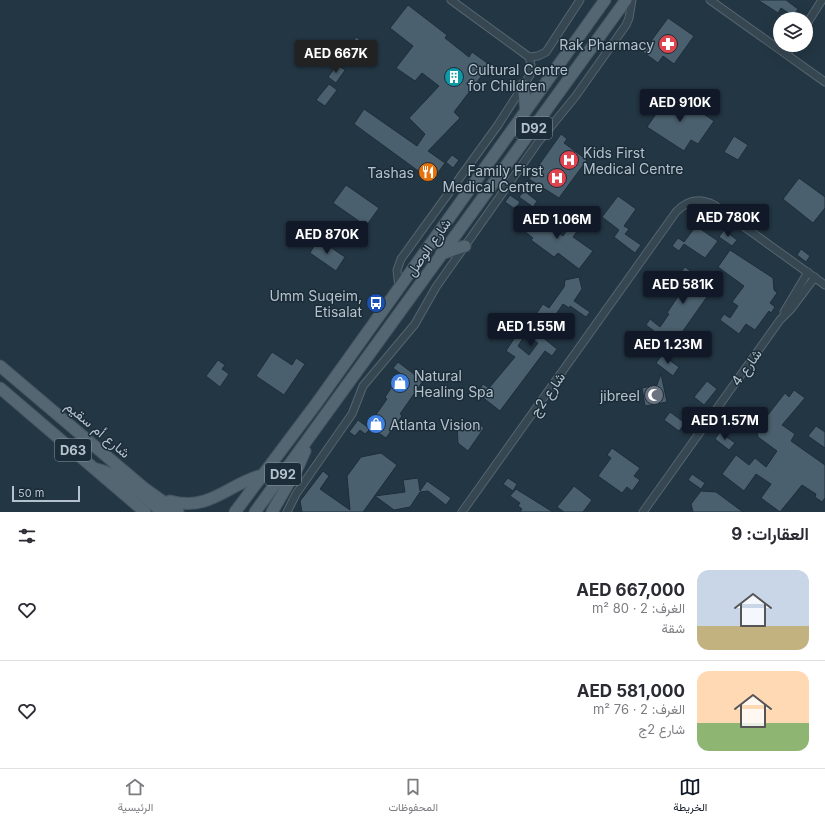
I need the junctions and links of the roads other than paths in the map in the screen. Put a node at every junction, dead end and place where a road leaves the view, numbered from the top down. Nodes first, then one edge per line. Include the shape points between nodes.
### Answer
1 (451, 0) edge
2 (580, 0) edge
3 (605, 0) edge
4 (626, 0) edge
5 (632, 0) edge
6 (710, 0) edge
7 (822, 0) edge
8 (816, 7) junction
9 (811, 12) edge
10 (813, 12) edge
11 (773, 43) edge
12 (787, 52) edge
13 (529, 57) junction
14 (825, 82) edge
15 (523, 85) junction
16 (526, 110) junction
17 (465, 246) junction
18 (441, 254) junction
19 (808, 272) junction
20 (815, 277) junction
21 (825, 285) edge
22 (399, 288) junction
23 (780, 320) junction
24 (0, 366) edge
25 (0, 388) edge
26 (311, 435) junction
27 (94, 468) junction
28 (262, 475) junction
29 (144, 488) junction
30 (145, 512) edge
31 (162, 512) edge
32 (178, 512) edge
33 (235, 512) edge
34 (255, 512) edge
35 (272, 512) edge
36 (287, 512) edge
37 (462, 512) edge
38 (643, 512) edge

1 - 13 street
2 - 13 street via 546,52
3 - 16 main road, شارع الوصل / D92
4 - 18 main road, شارع الوصل / D92
5 - 17 street via 630,18 626,26 575,97 539,141
6 - 11 street
7 - 8 street
8 - 9 street
8 - 10 street
12 - 14 street
13 - 15 street via 531,70
15 - 16 main road
15 - 22 street via 401,259 397,270
16 - 22 main road, شارع الوصل / D92
17 - 18 main road
17 - 36 street via 433,290 415,324 363,386 352,414 293,497
18 - 26 main road, شارع الوصل / D92 via 397,319
19 - 20 street
19 - 23 street, شارع 4
19 - 37 street, شارع 2ج via 714,205 703,201 691,202 676,212
20 - 21 street
20 - 23 street, شارع 4
22 - 28 main road, شارع الوصل / D92
23 - 38 street, شارع 4
24 - 29 main road, شارع أم سقيم / D63
25 - 27 main road, D63
26 - 34 main road, شارع الوصل / D92
26 - 35 main road via 298,467
27 - 30 main road, D63
27 - 31 main road via 111,472 121,478
28 - 29 main road via 241,483 218,500 198,507 172,503
28 - 33 main road, شارع الوصل / D92
29 - 32 main road, شارع أم سقيم / D63

